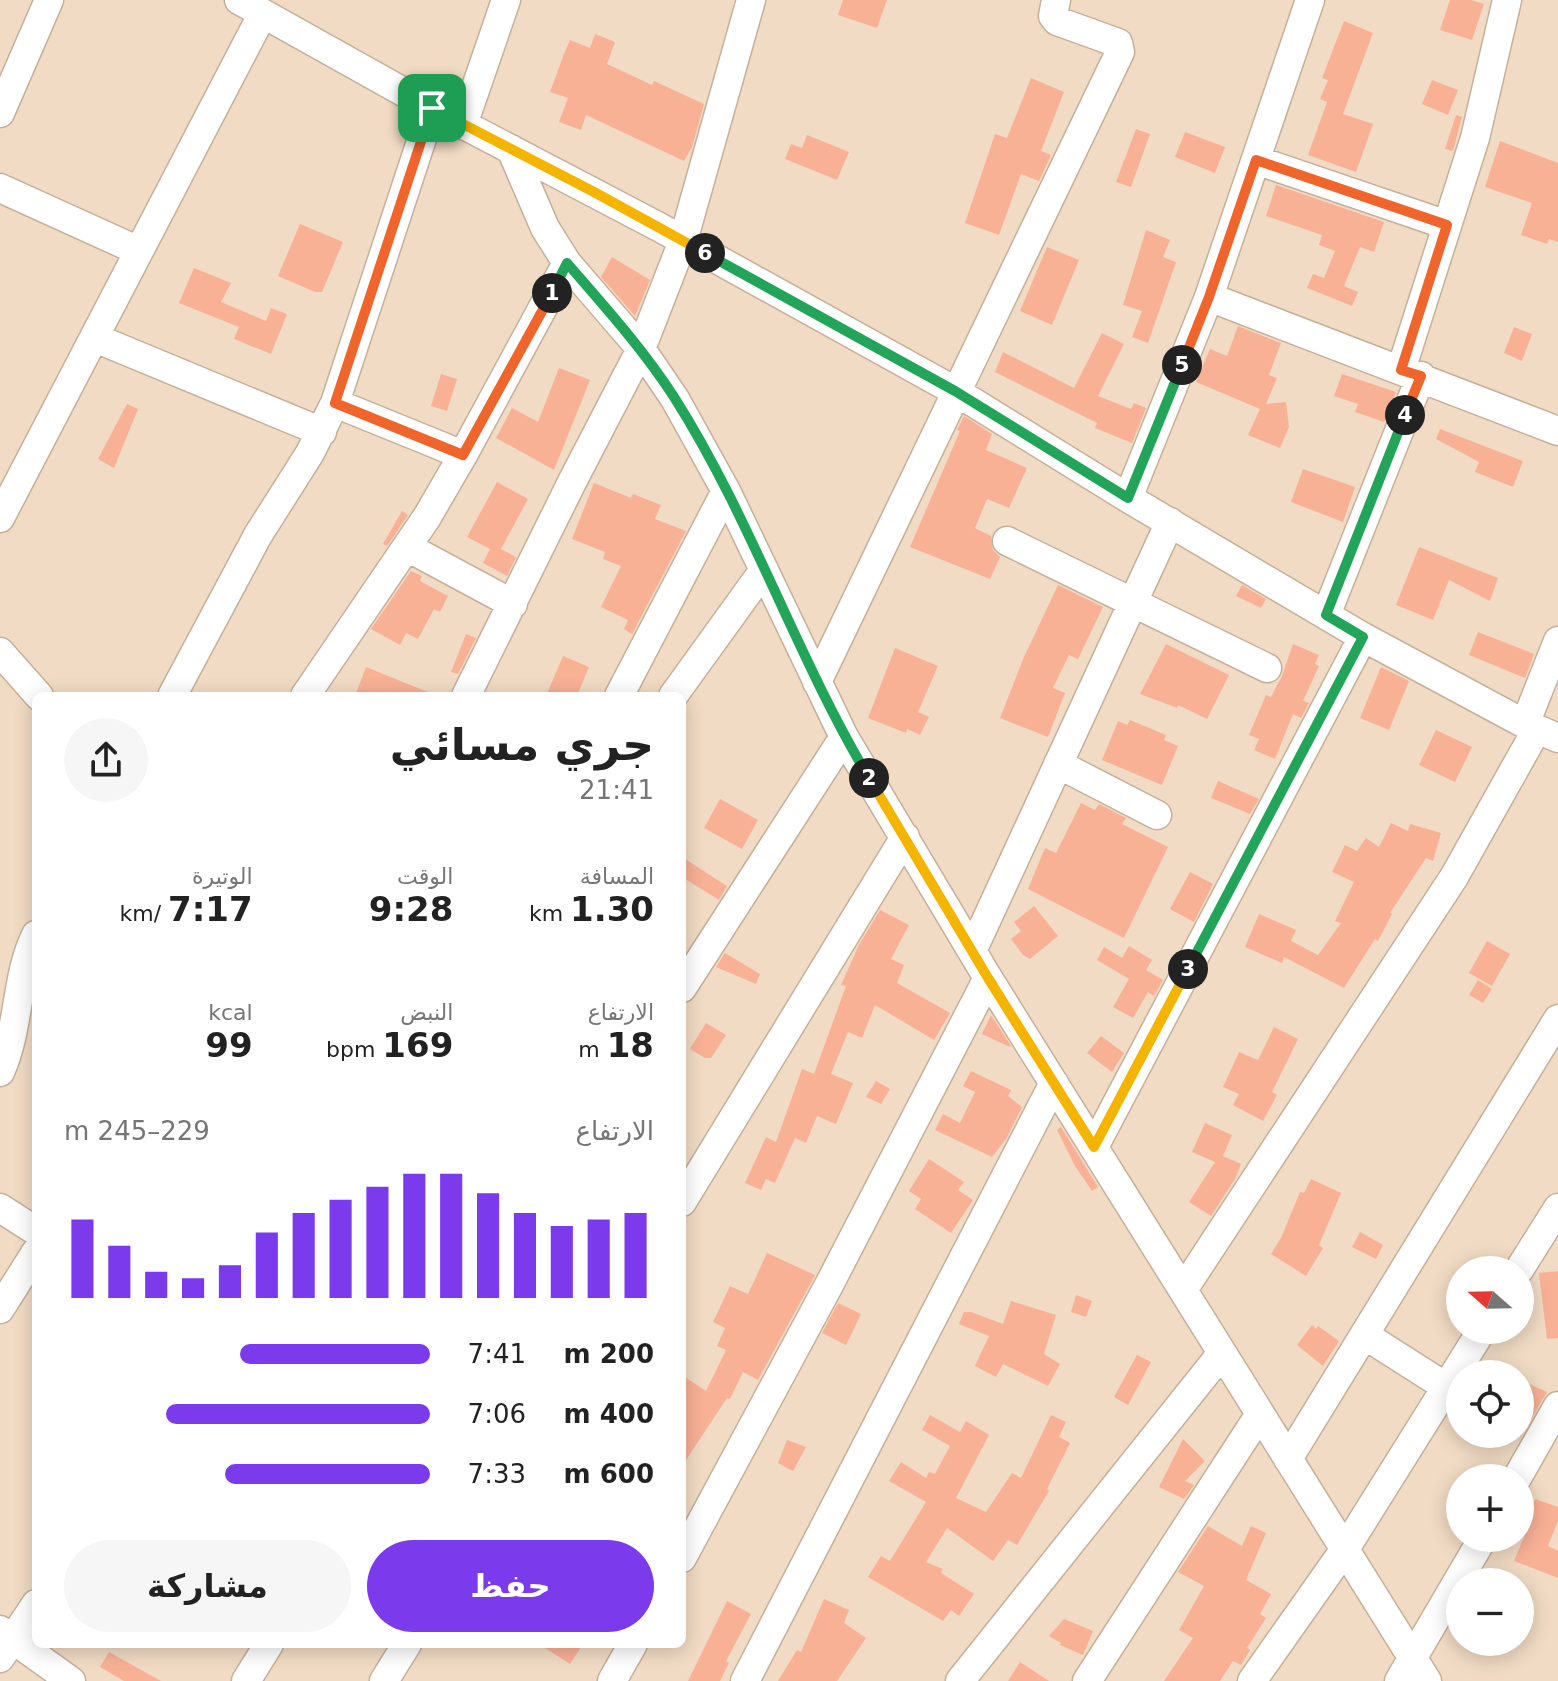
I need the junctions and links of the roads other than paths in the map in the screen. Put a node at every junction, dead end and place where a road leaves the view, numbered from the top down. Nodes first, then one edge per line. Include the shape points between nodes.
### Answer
1 (49, 0) edge
2 (506, 0) edge
3 (751, 0) edge
4 (1056, 0) edge
5 (1310, 0) edge
6 (1507, 0) edge
7 (250, 7) edge
8 (432, 108) junction
9 (0, 113) edge
10 (463, 125) junction
11 (511, 149) junction
12 (1256, 160) junction
13 (0, 188) edge
14 (1447, 225) junction
15 (683, 241) junction
16 (139, 251) junction
17 (567, 263) junction
18 (1209, 297) junction
19 (95, 338) junction
20 (641, 349) junction
21 (1411, 373) junction
22 (955, 391) junction
23 (335, 403) junction
24 (1558, 431) edge
25 (322, 432) junction
26 (463, 455) junction
27 (726, 491) junction
28 (1128, 498) junction
29 (0, 518) edge
30 (1170, 522) junction
31 (1007, 541) dead end
32 (407, 547) junction
33 (764, 570) junction
34 (1133, 602) junction
35 (513, 604) junction
36 (1326, 615) junction
37 (1363, 637) junction
38 (1558, 641) edge
39 (0, 652) edge
40 (1267, 668) dead end
41 (817, 682) junction
42 (35, 692) edge
43 (174, 692) edge
44 (308, 692) edge
45 (468, 692) edge
46 (621, 692) edge
47 (676, 692) edge
48 (1540, 730) edge
49 (844, 737) junction
50 (1058, 764) junction
51 (1157, 815) dead end
52 (905, 837) junction
53 (32, 945) edge
54 (973, 949) junction
55 (988, 978) junction
56 (686, 982) edge
57 (1558, 1019) edge
58 (0, 1072) edge
59 (1054, 1083) junction
60 (1094, 1147) junction
61 (686, 1195) edge
62 (0, 1208) edge
63 (1558, 1208) edge
64 (32, 1228) edge
65 (1528, 1256) edge
66 (32, 1258) edge
67 (1183, 1290) junction
68 (0, 1309) edge
69 (1366, 1336) junction
70 (1222, 1353) junction
71 (1446, 1387) joint
72 (1558, 1406) edge
73 (1260, 1414) junction
74 (1288, 1459) junction
75 (1525, 1464) edge
76 (1345, 1549) junction
77 (686, 1551) edge
78 (1476, 1552) edge
79 (32, 1609) edge
80 (4, 1642) edge
81 (267, 1648) edge
82 (405, 1648) edge
83 (631, 1648) edge
84 (1413, 1673) edge
85 (71, 1681) edge
86 (246, 1681) edge
87 (384, 1681) edge
88 (612, 1681) edge
89 (745, 1681) edge
90 (960, 1681) edge
91 (1087, 1681) edge
92 (1252, 1681) edge

1 - 9 street
2 - 10 street
3 - 15 street
4 - 22 street via 1057,21 1118,43 1120,52
5 - 12 street
6 - 14 street via 1483,108
7 - 8 street
7 - 16 street
8 - 10 street
8 - 23 street
10 - 11 street
11 - 15 street
11 - 17 street via 545,228
12 - 14 street
12 - 18 street
13 - 16 street
14 - 21 street
15 - 20 street
15 - 22 street
16 - 19 street
17 - 20 street
17 - 26 street
18 - 21 street
18 - 28 street
19 - 25 street
19 - 29 street
20 - 27 street
20 - 35 street
21 - 24 street
21 - 36 street
22 - 28 street
22 - 41 street
23 - 25 street
23 - 26 street
25 - 43 street via 258,535
26 - 32 street
27 - 33 street
27 - 46 street
28 - 30 street
30 - 34 street
30 - 36 street
31 - 34 street
32 - 35 street
32 - 44 street
33 - 41 street
33 - 47 street
34 - 40 street
34 - 50 street
35 - 45 street
36 - 37 street
37 - 48 street
37 - 60 street
38 - 48 street
39 - 42 street
41 - 49 street
48 - 67 street via 1454,877
49 - 52 street
49 - 56 street
50 - 51 street
50 - 54 street
52 - 54 street
52 - 61 street
53 - 58 street
54 - 55 street
55 - 59 street
55 - 77 street
57 - 69 street
59 - 60 street
59 - 89 street
60 - 67 street
62 - 64 street
63 - 65 street
66 - 68 street
67 - 70 street
69 - 71 street
69 - 74 street
70 - 73 street
70 - 90 street
71 - 76 street
72 - 75 street
73 - 74 street
73 - 91 street
74 - 76 street
76 - 84 street
76 - 92 street
78 - 84 street
79 - 80 street
80 - 85 street
81 - 86 street
82 - 87 street
83 - 88 street

